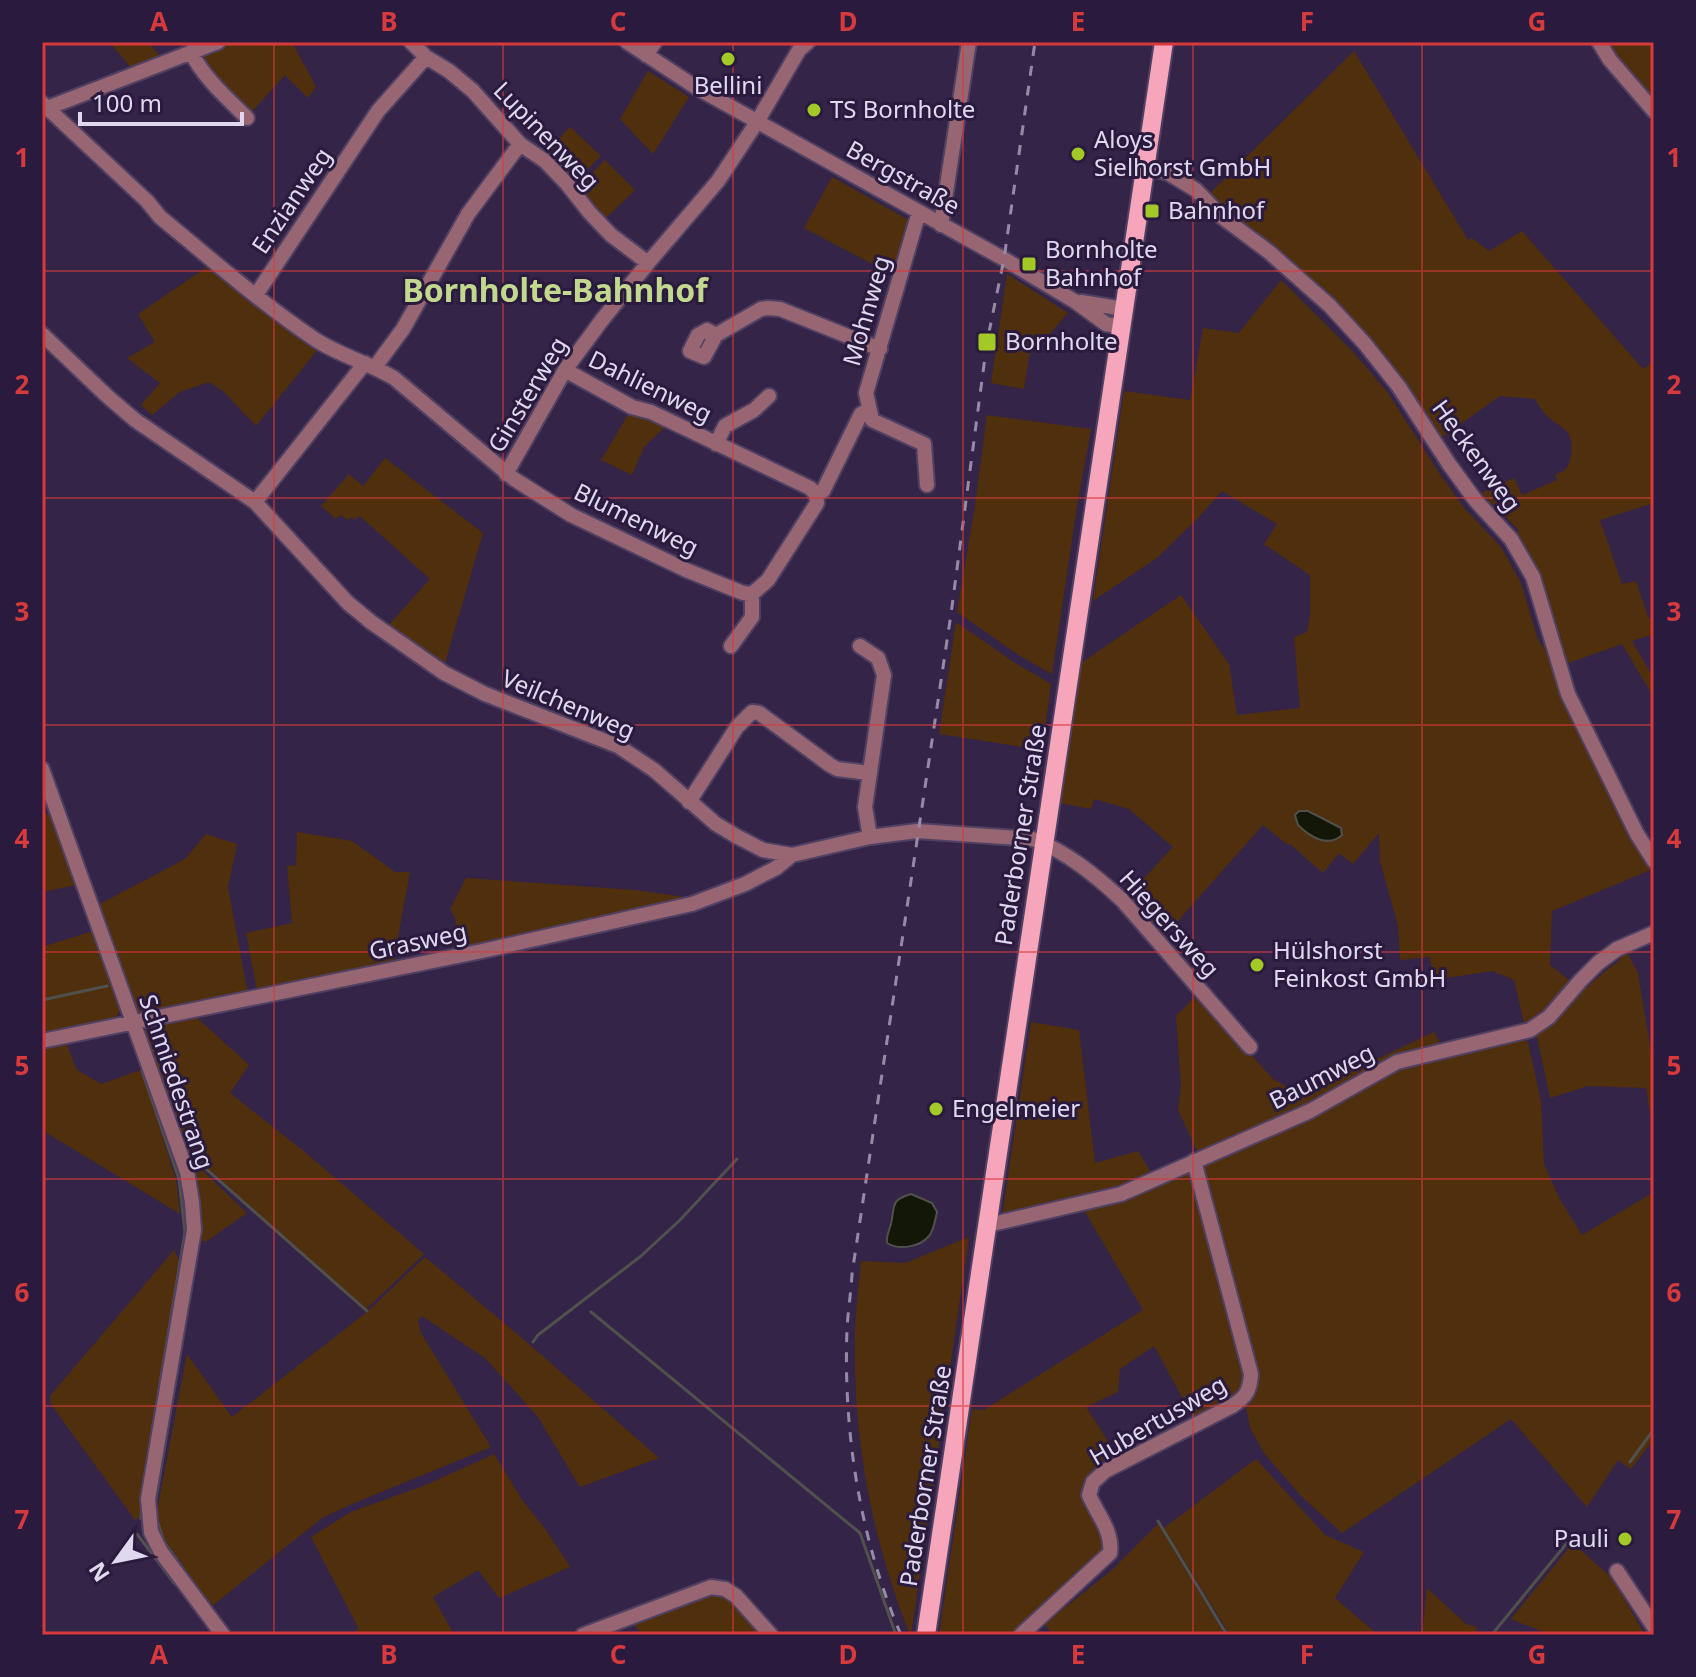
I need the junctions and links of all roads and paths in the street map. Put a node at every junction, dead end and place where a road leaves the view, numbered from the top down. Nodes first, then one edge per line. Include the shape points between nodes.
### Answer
1 (218, 42) edge
2 (411, 42) edge
3 (627, 42) edge
4 (655, 42) edge
5 (808, 42) edge
6 (969, 42) edge
7 (1164, 42) edge
8 (1599, 42) edge
9 (191, 52) junction
10 (646, 55) junction
11 (426, 57) junction
12 (43, 107) edge
13 (1654, 111) edge
14 (247, 118) dead end
15 (757, 122) junction
16 (520, 144) junction
17 (1146, 167) junction
18 (919, 212) junction
19 (941, 225) junction
20 (648, 263) junction
21 (256, 295) junction
22 (1123, 318) junction
23 (42, 334) edge
24 (716, 335) dead end
25 (880, 349) junction
26 (370, 365) junction
27 (565, 370) junction
28 (769, 396) dead end
29 (869, 410) junction
30 (716, 444) junction
31 (506, 474) junction
32 (927, 485) dead end
33 (816, 494) junction
34 (255, 502) junction
35 (752, 594) junction
36 (731, 646) dead end
37 (860, 646) dead end
38 (42, 769) edge
39 (869, 773) junction
40 (689, 802) junction
41 (870, 837) junction
42 (1044, 843) junction
43 (792, 855) junction
44 (1654, 861) edge
45 (1654, 933) edge
46 (132, 1023) junction
47 (42, 1041) edge
48 (1250, 1047) dead end
49 (1194, 1161) junction
50 (988, 1225) junction
51 (1617, 1571) dead end
52 (1654, 1627) edge
53 (223, 1635) edge
54 (583, 1635) edge
55 (771, 1635) edge
56 (926, 1635) edge
57 (1021, 1635) edge

1 - 9 street
2 - 11 street, Lupinenweg
3 - 10 street, Bergstraße
4 - 10 street
5 - 15 street, Ginsterweg
6 - 19 street
7 - 17 main road, Paderborner Straße
8 - 13 street
9 - 12 street
9 - 14 street
10 - 15 street, Bergstraße
11 - 16 street, Lupinenweg via 473,91
11 - 21 street, Enzianweg via 378,111
12 - 21 street, Ginsterweg via 160,217
15 - 18 street, Bergstraße
15 - 20 street, Ginsterweg via 718,181
16 - 20 street, Lupinenweg via 545,161 611,235
16 - 26 street via 468,214 403,329
17 - 22 main road, Paderborner Straße
17 - 44 street, Heckenweg via 1196,190 1330,306 1399,387 1476,501 1511,539 1533,577 1568,694
18 - 19 street, Bergstraße
18 - 25 street, Mohnweg
19 - 22 street, Bergstraße via 1076,302
20 - 27 street, Ginsterweg
21 - 26 street, Ginsterweg via 317,340
22 - 42 main road, Paderborner Straße
23 - 34 street, Veilchenweg via 135,420
24 - 25 street via 761,309 780,309
25 - 29 street, Mohnweg via 866,393
26 - 31 street, Ginsterweg via 394,378
26 - 34 street via 314,425
27 - 30 street, Dahlienweg
27 - 31 street, Ginsterweg
28 - 30 street, Dahlienweg via 725,426
29 - 32 street via 872,420 924,444
29 - 33 street via 861,414 823,491
30 - 33 street, Dahlienweg
31 - 35 street, Blumenweg via 571,515 686,570
33 - 35 street via 817,503 768,580
34 - 40 street, Veilchenweg via 348,603 444,673 618,746
35 - 36 street via 752,617
37 - 39 street via 878,658 884,675
38 - 46 street, Schmiedestrang
39 - 40 street via 837,769 752,712
39 - 41 street via 865,807
40 - 43 street, Veilchenweg via 763,850
41 - 42 street, Veilchenweg via 917,831
41 - 43 street, Veilchenweg
42 - 48 street, Hiegersweg via 1122,900
42 - 50 main road, Paderborner Straße
43 - 46 street, Grasweg via 745,884 692,904
45 - 49 street, Baumweg via 1598,963 1549,1017 1530,1030 1397,1062 1310,1111
46 - 47 street, Grasweg
46 - 53 street, Schmiedestrang via 187,1172 194,1230 148,1499 151,1532
49 - 50 street, Baumweg via 1121,1194
49 - 57 street, Hubertusweg via 1251,1374 1248,1394 1093,1482 1089,1495 1112,1542 1110,1553
50 - 56 main road, Paderborner Straße
51 - 52 street
54 - 55 street via 711,1587 736,1596

